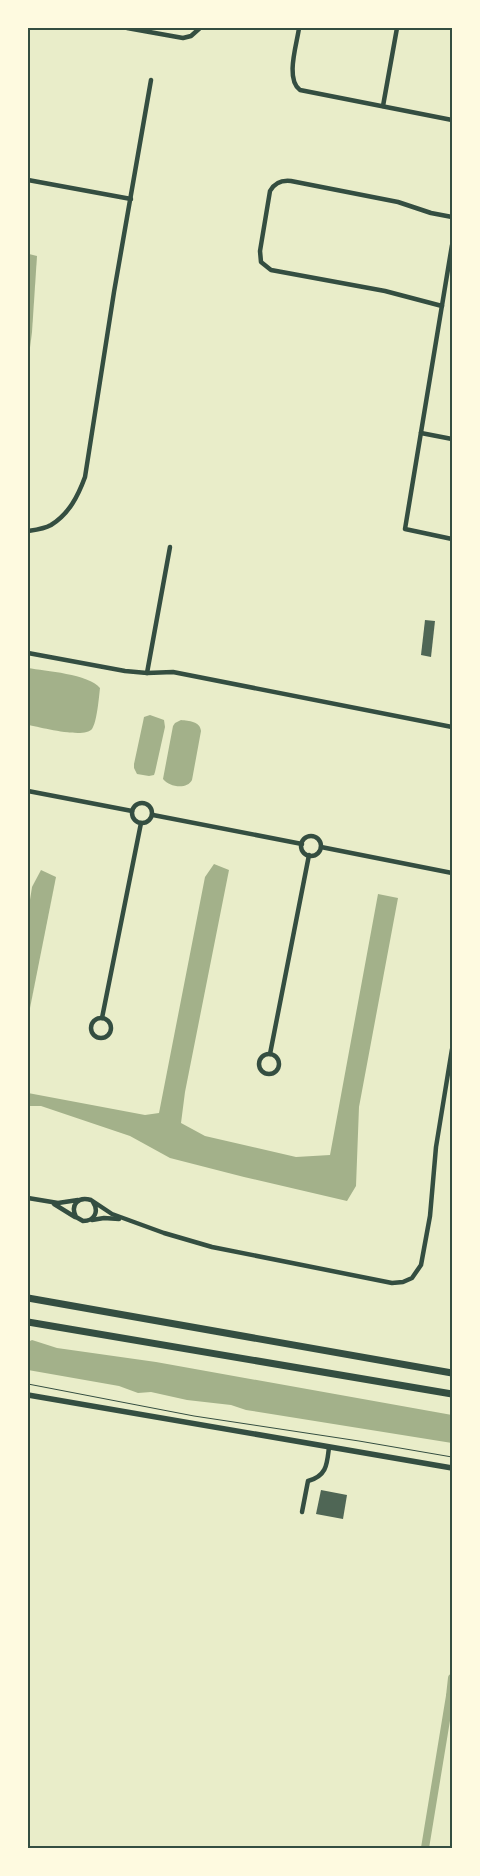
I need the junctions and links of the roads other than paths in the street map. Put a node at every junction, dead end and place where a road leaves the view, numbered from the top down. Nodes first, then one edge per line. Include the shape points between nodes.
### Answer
1 (127, 28) edge
2 (200, 28) edge
3 (300, 28) edge
4 (397, 28) edge
5 (151, 80) dead end
6 (383, 106) junction
7 (452, 120) edge
8 (28, 180) edge
9 (131, 199) junction
10 (452, 217) edge
11 (452, 245) edge
12 (442, 306) junction
13 (421, 433) junction
14 (452, 440) edge
15 (28, 531) edge
16 (452, 540) edge
17 (170, 547) dead end
18 (28, 653) edge
19 (148, 673) junction
20 (452, 727) edge
21 (28, 790) edge
22 (132, 811) junction
23 (153, 815) junction
24 (141, 823) junction
25 (302, 844) junction
26 (322, 847) junction
27 (309, 855) junction
28 (452, 873) edge
29 (102, 1018) junction
30 (452, 1049) edge
31 (270, 1054) junction
32 (28, 1198) edge
33 (79, 1200) junction
34 (48, 1202) junction
35 (93, 1202) junction
36 (76, 1218) junction
37 (89, 1221) junction
38 (130, 1221) junction
39 (28, 1298) edge
40 (28, 1322) edge
41 (452, 1373) edge
42 (452, 1394) edge
43 (28, 1395) edge
44 (329, 1447) junction
45 (452, 1468) edge
46 (302, 1512) dead end

1 - 2 street via 180,38 187,38
3 - 6 street via 292,73 296,86 311,93
4 - 6 street
5 - 9 street
6 - 7 street
8 - 9 street
9 - 15 street via 85,477 78,498 64,514 50,526
10 - 12 street via 398,202 286,181 272,187 260,245 263,264 274,271 385,291
11 - 12 street
12 - 13 street
13 - 14 street
13 - 16 street via 405,529
17 - 19 street
18 - 19 street
19 - 20 street via 173,672
21 - 22 street
22 - 23 street via 135,805 144,802 150,806
22 - 24 street via 133,817
23 - 24 street
23 - 25 street
24 - 29 street
25 - 26 street via 306,837 312,835 318,838
25 - 27 street via 303,852
26 - 27 street via 318,853
26 - 28 street
27 - 31 street
29 - 29 street via 96,1019 90,1027 91,1033 99,1038 108,1035 111,1028
30 - 38 street via 433,1163 430,1216 420,1269 412,1278 392,1283 212,1247
31 - 31 street via 278,1060 278,1066 275,1072 266,1073 259,1063 262,1057
32 - 34 street
33 - 34 street
33 - 35 street via 85,1198
33 - 36 street via 74,1206
34 - 36 street
35 - 37 street via 96,1212
35 - 38 street via 108,1213
36 - 37 street
37 - 38 street via 104,1218
39 - 41 main road
40 - 42 main road
43 - 44 street
44 - 45 street
44 - 46 street via 322,1474 308,1481

